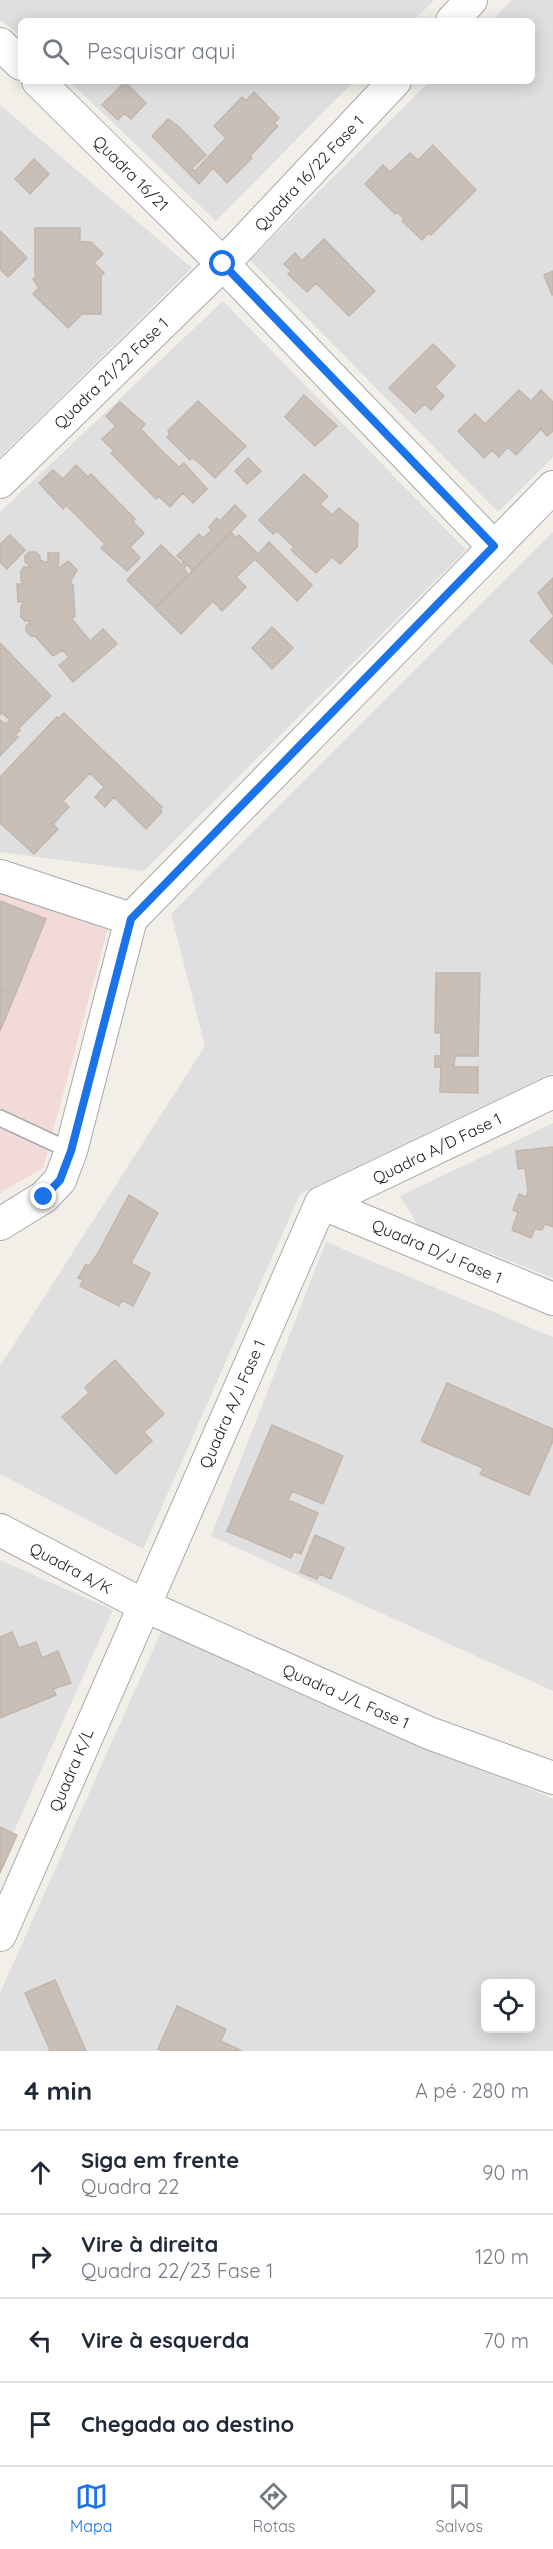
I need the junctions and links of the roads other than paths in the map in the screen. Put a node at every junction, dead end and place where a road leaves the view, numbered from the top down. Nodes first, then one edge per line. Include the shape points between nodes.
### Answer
1 (471, 0) edge
2 (455, 18) edge
3 (0, 44) edge
4 (18, 61) edge
5 (41, 84) edge
6 (392, 84) edge
7 (223, 264) junction
8 (0, 482) edge
9 (553, 487) edge
10 (494, 546) junction
11 (0, 876) edge
12 (131, 919) junction
13 (553, 1092) edge
14 (0, 1118) edge
15 (71, 1151) junction
16 (321, 1203) junction
17 (2, 1220) edge
18 (553, 1299) edge
19 (0, 1530) edge
20 (143, 1605) junction
21 (553, 1779) edge
22 (0, 1935) edge

1 - 2 street
3 - 4 street
5 - 7 street, Quadra 16/21
6 - 7 street, Quadra 16/22 Fase 1
7 - 8 street, Quadra 21/22 Fase 1
7 - 10 street, Quadra 16/21
9 - 10 street
10 - 12 street
11 - 12 street
12 - 15 street
13 - 16 street, Quadra A/D Fase 1
14 - 15 lane
15 - 17 street via 60,1180 44,1197
16 - 18 street, Quadra D/J Fase 1
16 - 20 street, Quadra A/J Fase 1
19 - 20 street, Quadra A/K
20 - 21 street, Quadra J/L Fase 1 via 429,1733
20 - 22 street, Quadra K/L

